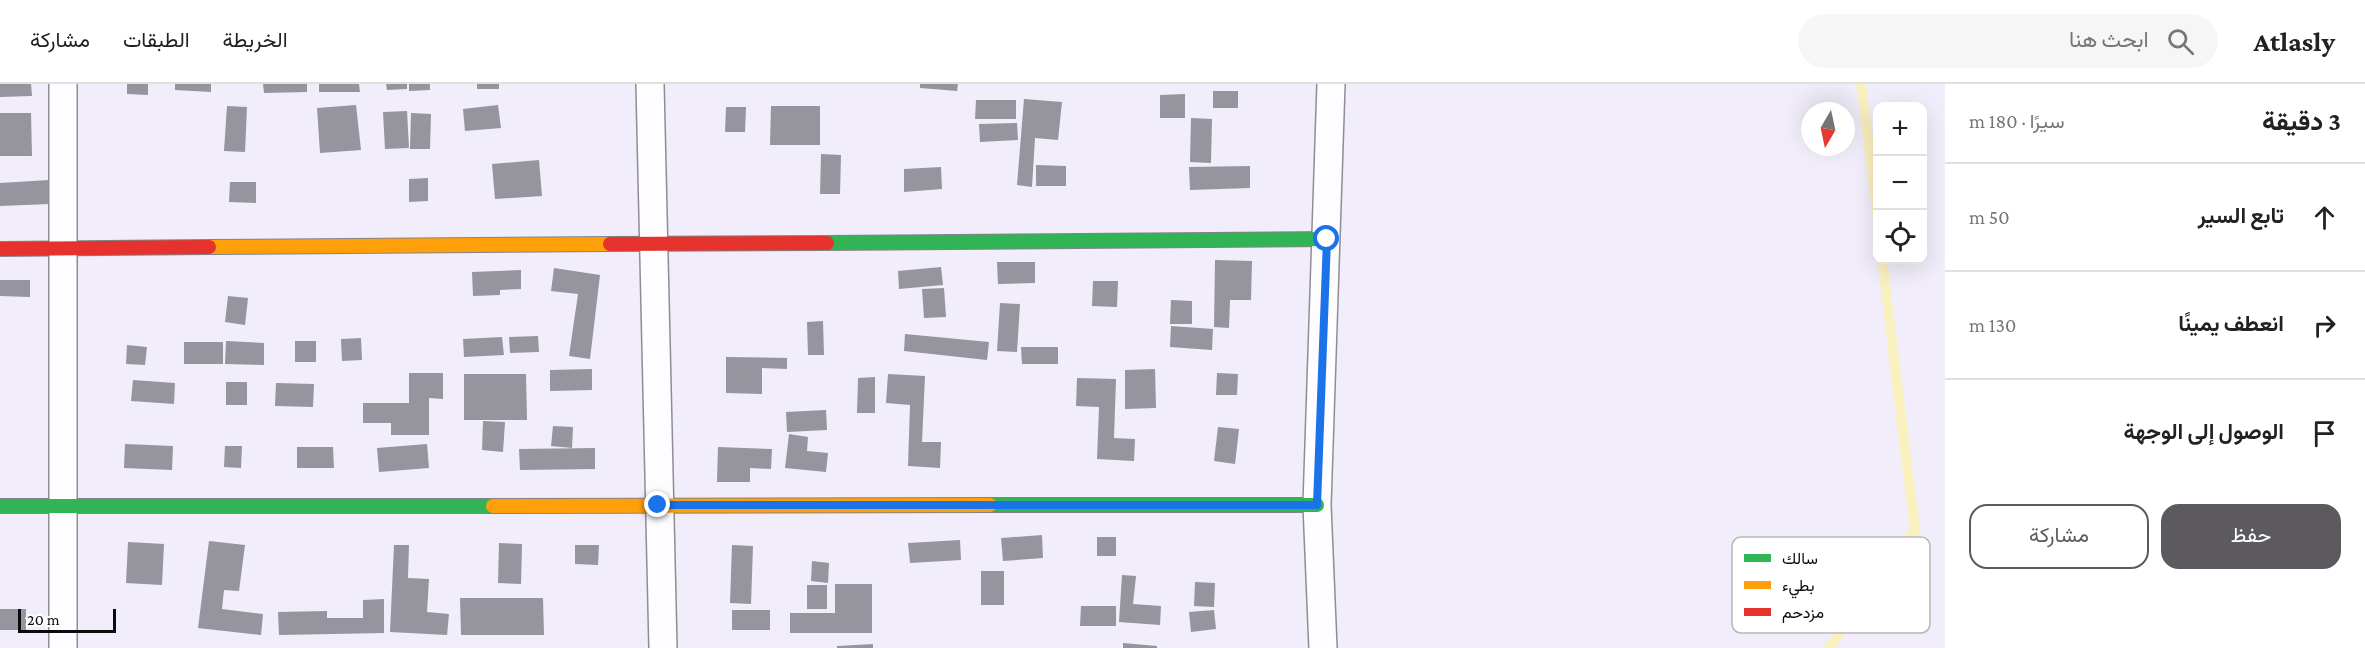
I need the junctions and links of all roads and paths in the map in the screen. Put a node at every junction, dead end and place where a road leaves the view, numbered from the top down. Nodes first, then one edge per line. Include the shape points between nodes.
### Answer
1 (63, 84) edge
2 (650, 84) edge
3 (1331, 84) edge
4 (1327, 239) junction
5 (653, 245) junction
6 (0, 249) edge
7 (62, 249) junction
8 (62, 504) junction
9 (658, 505) junction
10 (1317, 505) junction
11 (0, 506) edge
12 (63, 648) edge
13 (663, 648) edge
14 (1323, 648) edge

1 - 7 street
2 - 5 street
3 - 4 street
4 - 5 street
4 - 10 street
5 - 7 street
5 - 9 street
6 - 7 street
7 - 8 street
8 - 9 street
8 - 11 street
8 - 12 street
9 - 10 street
9 - 13 street
10 - 14 street

